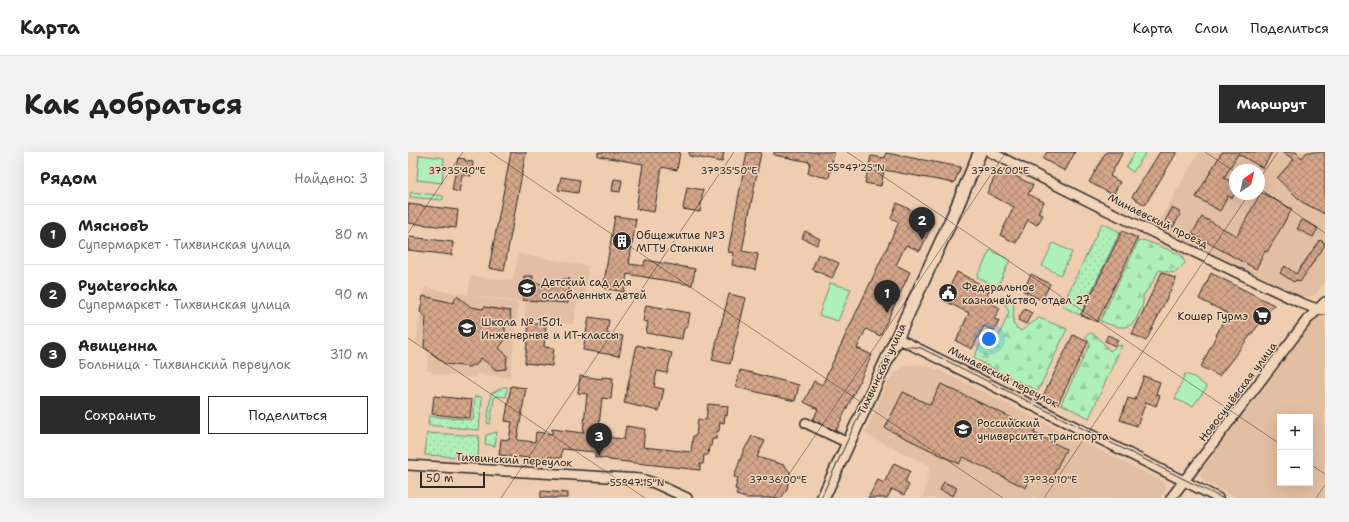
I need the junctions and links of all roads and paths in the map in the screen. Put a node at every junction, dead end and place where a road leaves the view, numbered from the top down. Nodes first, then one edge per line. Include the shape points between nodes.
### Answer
1 (980, 152) edge
2 (990, 152) edge
3 (1325, 302) edge
4 (1321, 310) edge
5 (897, 338) junction
6 (806, 423) dead end
7 (848, 443) junction
8 (408, 465) edge
9 (1184, 482) junction
10 (688, 498) edge
11 (823, 498) edge
12 (1171, 498) edge
13 (1218, 498) edge

1 - 5 street, Тихвинская улица
2 - 4 street, Минаевский проезд via 1108,211 1301,303
3 - 4 street, Новосущёвская улица
4 - 9 street, Новосущёвская улица via 1306,321
5 - 7 street, Тихвинская улица
5 - 9 street, Минаевский переулок
6 - 7 street
7 - 11 street, Тихвинская улица
8 - 10 street, Тихвинский переулок via 641,479
9 - 12 street, Новосущёвская улица
9 - 13 street, Минаевский переулок

